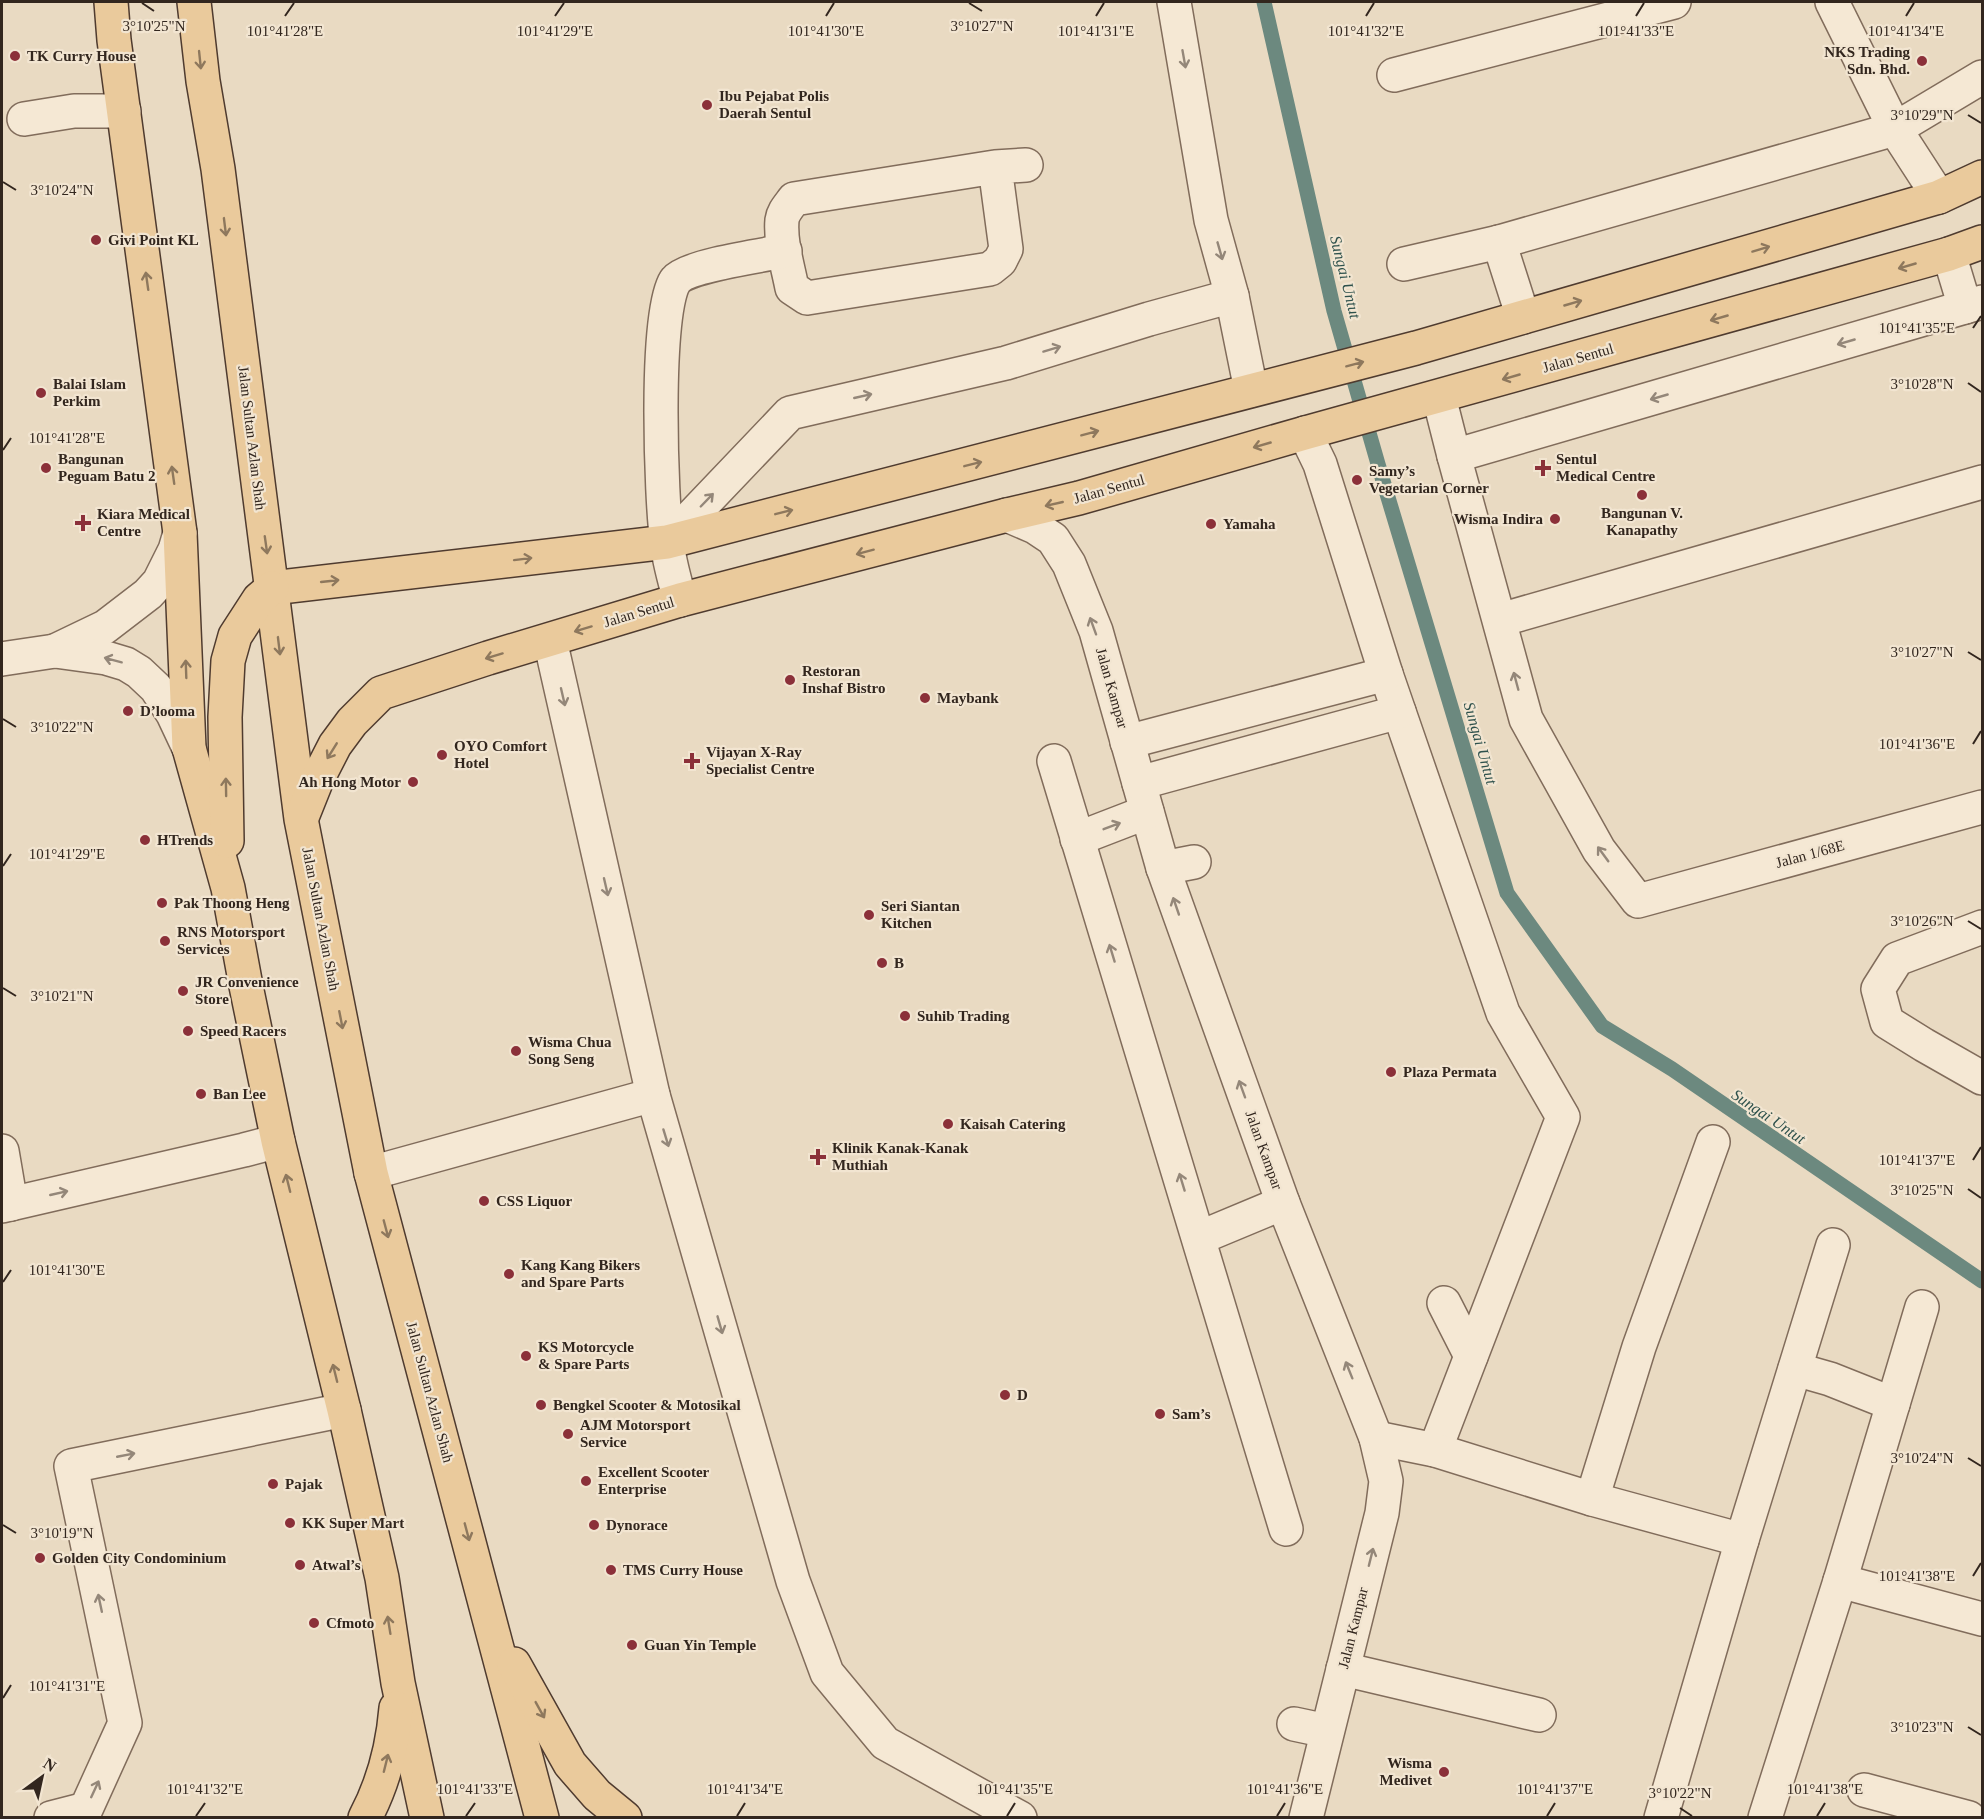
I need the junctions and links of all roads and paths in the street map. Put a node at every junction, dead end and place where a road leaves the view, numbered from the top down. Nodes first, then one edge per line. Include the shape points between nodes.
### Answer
1 (111, 2) edge
2 (194, 2) edge
3 (1174, 2) edge
4 (1674, 2) edge
5 (1832, 2) edge
6 (1394, 75) dead end
7 (1983, 77) edge
8 (124, 111) junction
9 (24, 119) dead end
10 (1895, 129) junction
11 (1983, 177) edge
12 (1939, 196) junction
13 (1499, 242) junction
14 (1983, 242) edge
15 (785, 251) junction
16 (1949, 254) junction
17 (1404, 264) dead end
18 (1232, 296) junction
19 (1974, 304) edge
20 (1523, 317) junction
21 (1251, 390) junction
22 (1435, 398) junction
23 (1312, 431) junction
24 (1455, 456) junction
25 (1983, 482) edge
26 (1007, 515) junction
27 (180, 533) junction
28 (667, 542) junction
29 (272, 588) junction
30 (680, 600) junction
31 (1500, 620) junction
32 (550, 640) junction
33 (55, 651) junction
34 (2, 659) edge
35 (1386, 674) junction
36 (1399, 712) junction
37 (1127, 742) junction
38 (189, 748) junction
39 (1054, 761) dead end
40 (1143, 798) junction
41 (1983, 807) edge
42 (301, 819) junction
43 (1077, 839) junction
44 (228, 888) junction
45 (1983, 927) edge
46 (1983, 1078) edge
47 (653, 1095) junction
48 (278, 1141) junction
49 (1713, 1142) dead end
50 (2, 1151) edge
51 (371, 1173) junction
52 (1283, 1203) junction
53 (6, 1205) edge
54 (1199, 1238) junction
55 (1833, 1245) dead end
56 (1444, 1304) dead end
57 (1922, 1306) dead end
58 (1471, 1356) junction
59 (1795, 1369) junction
60 (1893, 1404) junction
61 (344, 1410) junction
62 (1376, 1438) junction
63 (1435, 1450) junction
64 (1592, 1498) junction
65 (1286, 1529) dead end
66 (1742, 1540) junction
67 (1840, 1581) junction
68 (1983, 1620) edge
69 (491, 1623) junction
70 (1343, 1669) junction
71 (398, 1683) junction
72 (1539, 1715) dead end
73 (1294, 1724) dead end
74 (1327, 1731) junction
75 (1864, 1790) dead end
76 (51, 1818) edge
77 (365, 1818) edge
78 (427, 1818) edge
79 (542, 1818) edge
80 (625, 1818) edge
81 (1020, 1818) edge
82 (1306, 1818) edge
83 (1661, 1818) edge
84 (1765, 1818) edge
85 (1969, 1818) edge

1 - 8 main road
2 -> 29 main road, Jalan Sultan Azlan Shah
3 -> 18 street via 1211,220
4 - 6 street
5 - 10 street
7 - 10 street
8 - 9 street via 74,111
27 -> 8 main road
10 - 12 street
10 - 13 street
11 - 12 main road
20 -> 12 main road
13 - 17 street
13 - 20 street
14 - 16 main road, Jalan Sentul
15 - 15 street via 782,220 794,200 1011,166 1006,249 990,269 807,298 792,288
15 - 28 street via 695,270 676,279 667,301 661,395
16 - 19 street
16 -> 22 main road, Jalan Sentul
18 - 21 street
28 -> 18 street via 790,413 1006,363
19 -> 24 street
21 -> 20 main road
28 -> 21 main road
22 - 23 main road, Jalan Sentul
22 - 24 street
23 -> 26 main road, Jalan Sentul
23 - 35 street
24 - 31 street
25 - 31 street
26 -> 30 main road, Jalan Sentul
37 -> 26 street, Jalan Kampar via 1096,632 1069,564 1053,539
27 - 33 street via 159,582 148,594 105,627
38 -> 27 main road
29 -> 28 main road
28 - 30 street
29 -> 42 main road, Jalan Sultan Azlan Shah
44 -> 29 main road via 228,661 236,636 259,598
30 -> 32 main road, Jalan Sentul
41 -> 31 street, Jalan 1/68E via 1638,901 1599,850 1526,719
32 -> 42 main road, Jalan Sentul via 381,693 336,745
32 -> 47 street
33 - 34 street
38 -> 33 street via 164,699 139,672 112,660
35 - 36 street
35 - 37 street
36 - 40 street
36 - 58 street via 1406,768 1503,1013 1563,1117
37 - 40 street, Jalan Kampar
38 - 44 main road
39 - 43 street
43 -> 40 street
52 -> 40 street, Jalan Kampar via 1179,865
42 -> 51 main road, Jalan Sultan Azlan Shah
54 -> 43 street
44 - 48 main road
45 - 46 street via 1897,959 1878,988 1887,1022
47 - 51 street
47 -> 81 street via 793,1581 827,1673 885,1743
53 -> 48 street
61 -> 48 main road
49 - 64 street via 1639,1347
50 - 53 street
51 -> 69 main road, Jalan Sultan Azlan Shah
52 - 54 street
62 -> 52 street, Jalan Kampar
54 - 65 street
55 - 59 street
56 - 58 street
57 - 60 street
58 - 63 street
59 - 60 street
59 - 66 street
60 - 67 street
71 -> 61 main road via 382,1578
76 -> 61 street via 86,1809 125,1723 71,1466
62 - 63 street
70 -> 62 street, Jalan Kampar via 1382,1513 1386,1481
63 - 64 street
64 - 66 street
66 - 83 street
67 - 68 street
67 - 84 street
69 - 79 main road, Jalan Sultan Azlan Shah
69 -> 80 main road via 570,1764 597,1796
70 - 72 street
70 - 74 street, Jalan Kampar
77 -> 71 main road via 385,1771 395,1728
71 - 78 main road
73 - 74 street
74 - 82 street, Jalan Kampar
75 - 85 street

